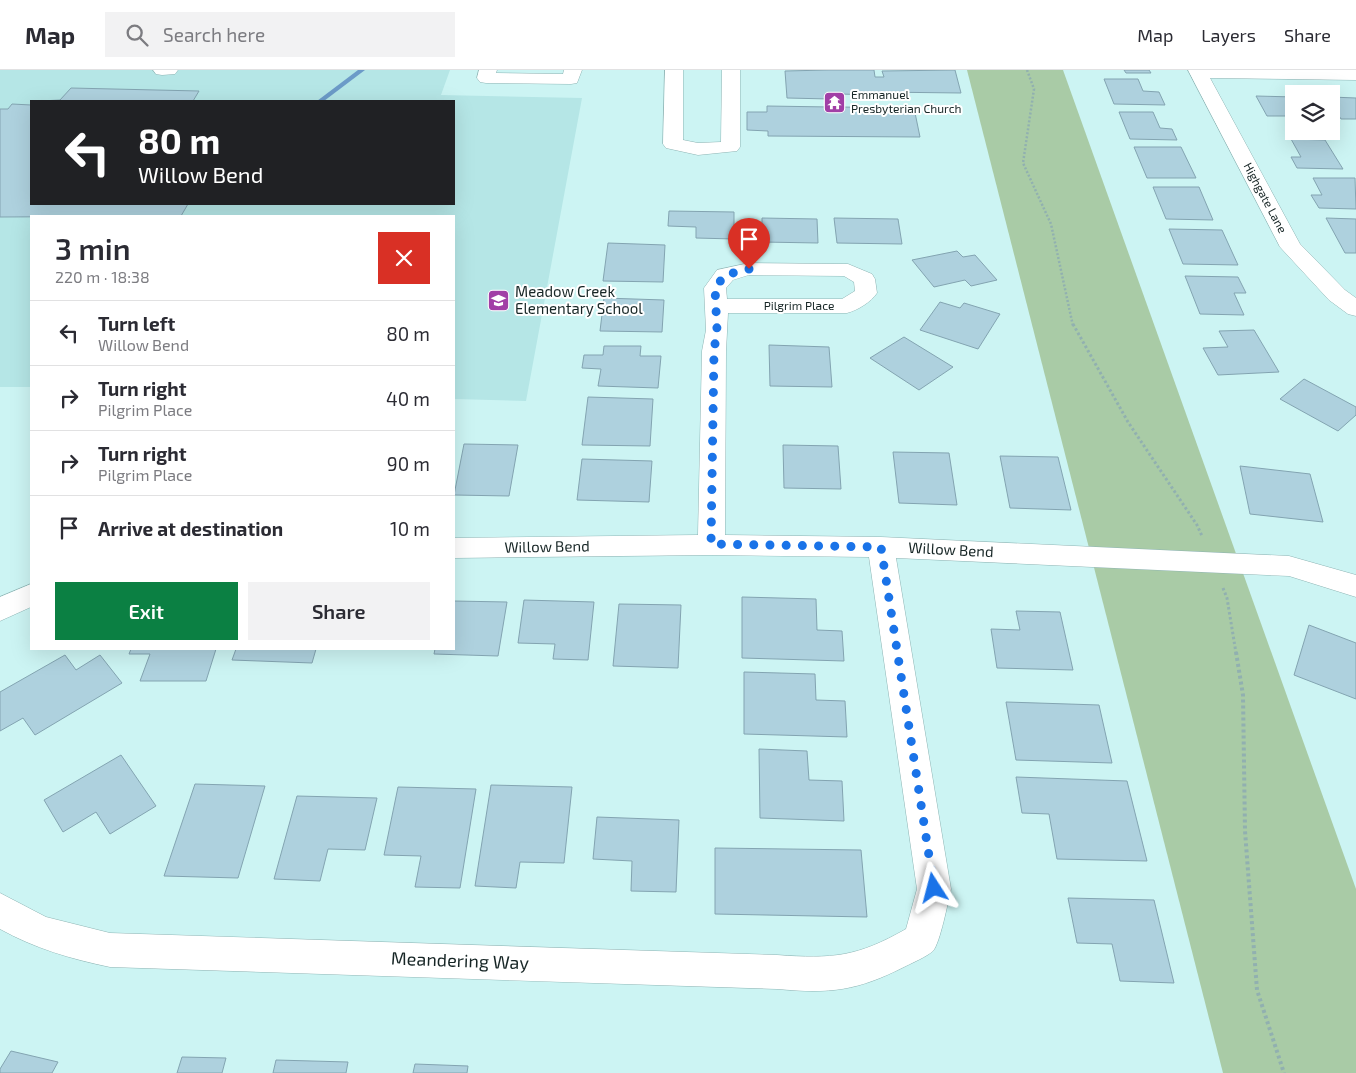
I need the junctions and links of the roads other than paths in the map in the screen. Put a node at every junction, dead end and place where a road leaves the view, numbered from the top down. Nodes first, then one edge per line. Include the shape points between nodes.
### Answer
1 (162, 70) edge
2 (169, 70) edge
3 (488, 70) edge
4 (573, 70) edge
5 (674, 70) edge
6 (731, 70) edge
7 (1198, 71) edge
8 (1356, 75) edge
9 (717, 306) junction
10 (1356, 309) edge
11 (711, 544) junction
12 (881, 547) junction
13 (455, 548) edge
14 (1356, 586) edge
15 (30, 595) edge
16 (0, 610) edge
17 (0, 909) edge

1 - 2 street
3 - 4 street via 486,78 571,79
5 - 6 street via 673,144 698,149 730,147
7 - 8 street
7 - 10 street, Highgate Lane via 1291,247 1337,296
9 - 9 street, Pilgrim Place via 715,288 725,275 749,269 848,270 864,279 866,294 847,306
9 - 11 street, Pilgrim Place
11 - 12 street, Willow Bend
11 - 13 street, Willow Bend
12 - 14 street, Willow Bend via 1290,566
12 - 17 street, Meandering Way via 934,888 921,939 890,958 851,971 817,975 110,950 52,936
15 - 16 street

